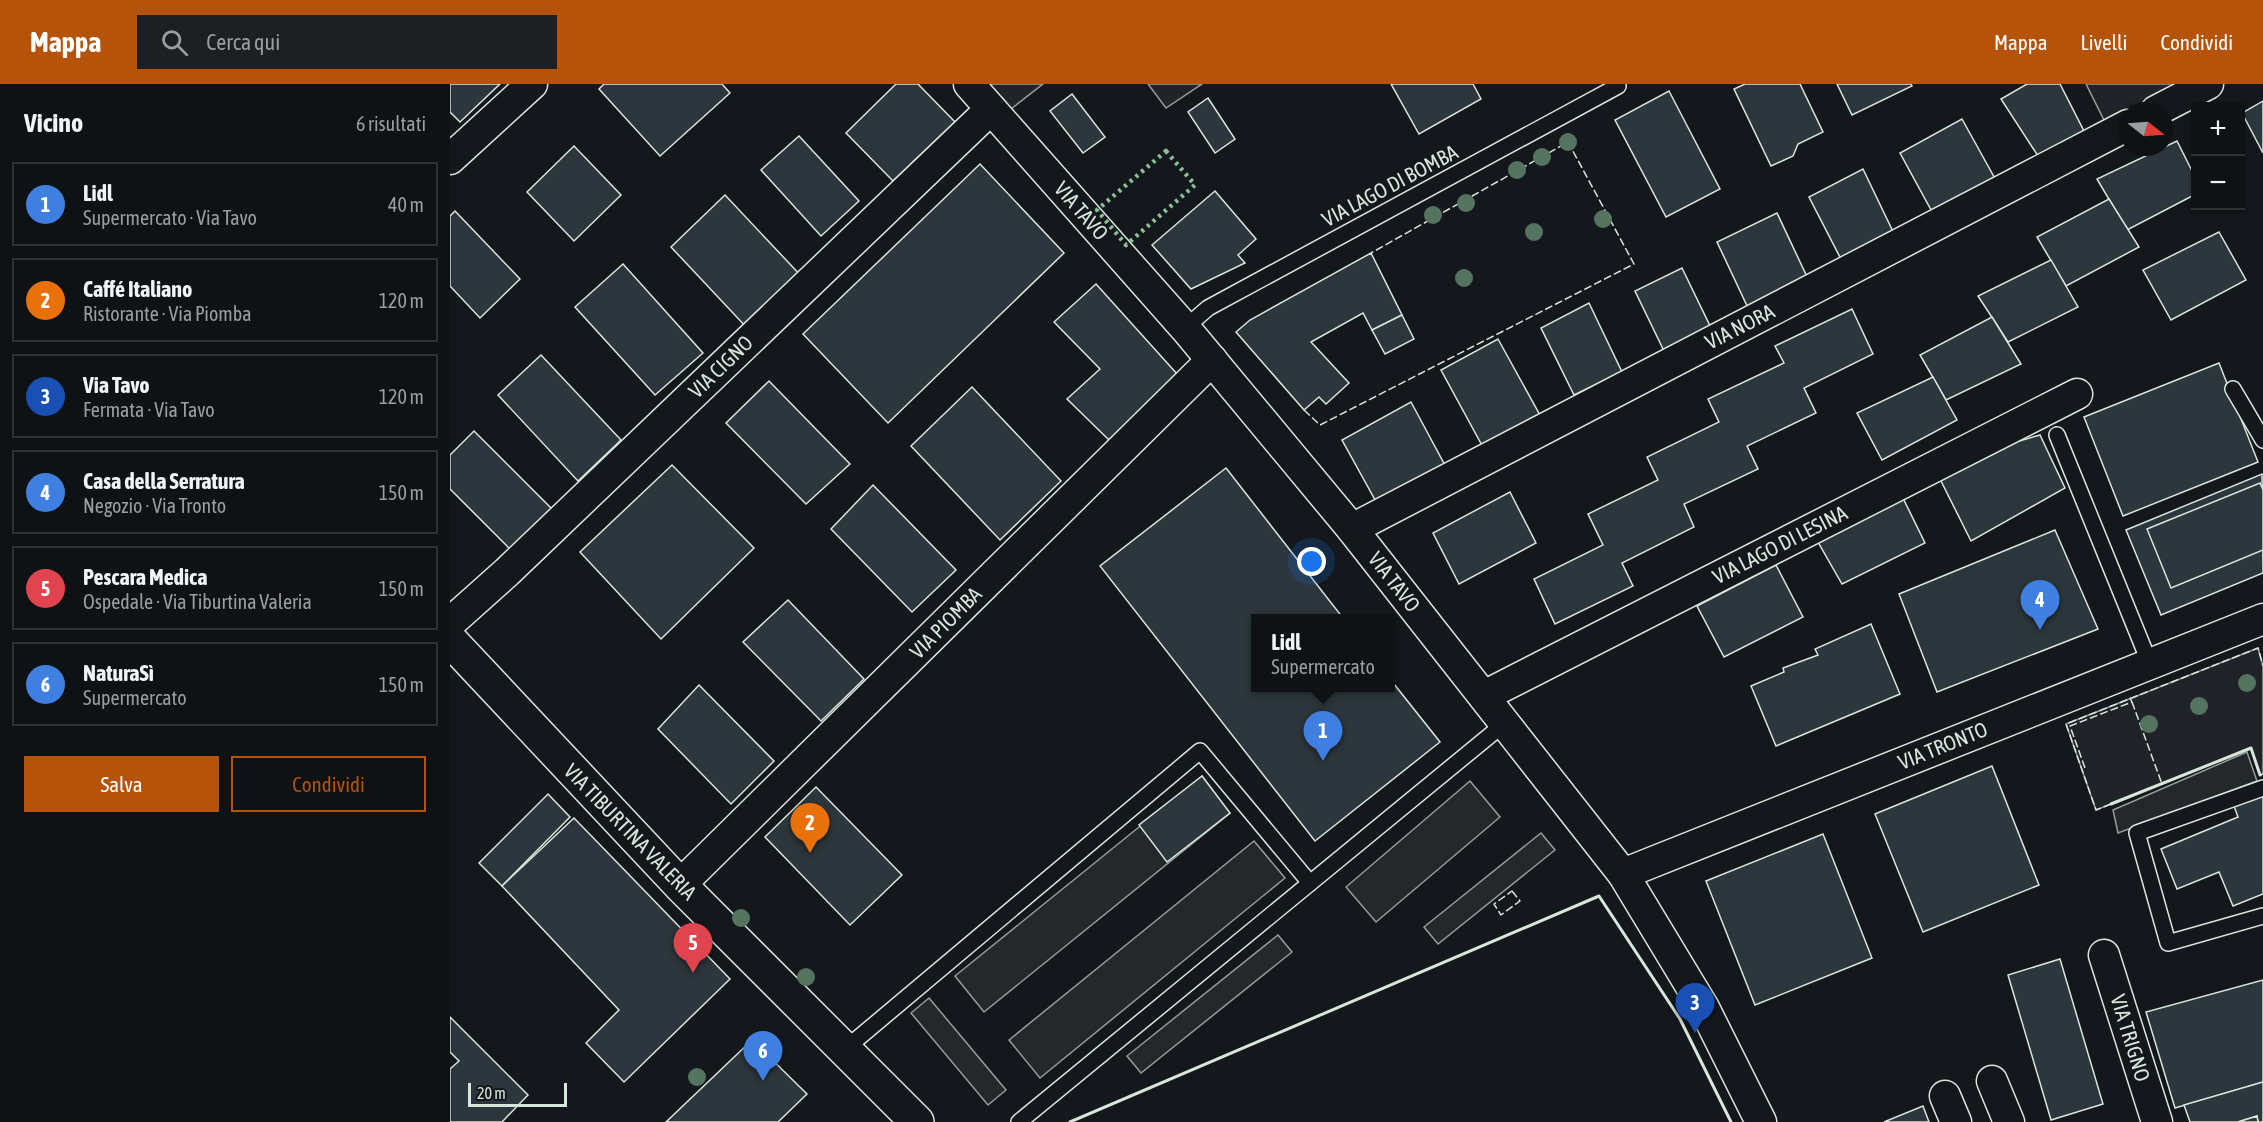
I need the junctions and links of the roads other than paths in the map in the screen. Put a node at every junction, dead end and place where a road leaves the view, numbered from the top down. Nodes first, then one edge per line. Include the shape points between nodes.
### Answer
1 (532, 84) edge
2 (969, 84) edge
3 (2208, 84) edge
4 (1618, 86) dead end
5 (2173, 102) edge
6 (991, 109) junction
7 (2119, 131) edge
8 (450, 159) edge
9 (1185, 328) junction
10 (1212, 360) junction
11 (2233, 389) dead end
12 (2077, 394) dead end
13 (2057, 435) dead end
14 (2263, 440) edge
15 (1352, 529) junction
16 (2263, 619) edge
17 (450, 623) edge
18 (450, 640) edge
19 (2150, 664) junction
20 (1484, 696) junction
21 (1505, 723) junction
22 (2263, 788) edge
23 (1623, 874) junction
24 (1310, 883) junction
25 (680, 885) junction
26 (2263, 916) edge
27 (2104, 955) dead end
28 (844, 1050) junction
29 (1992, 1081) dead end
30 (916, 1122) edge
31 (1019, 1122) edge
32 (1761, 1122) edge
33 (2009, 1122) edge
34 (2157, 1122) edge

1 - 8 street
2 - 6 street, VIA TAVO
3 - 5 street
4 - 9 lane, VIA LAGO DI BOMBA via 1208,308
6 - 9 street, VIA TAVO
6 - 17 street, VIA CIGNO
7 - 15 street, VIA NORA
9 - 10 street, VIA TAVO
10 - 15 street, VIA TAVO
10 - 25 street, VIA PIOMBA
11 - 14 lane
12 - 20 street, VIA LAGO DI LESINA
13 - 19 lane
15 - 20 street, VIA TAVO
16 - 19 street, VIA TRONTO
18 - 25 main road, VIA TIBURTINA VALERIA
19 - 23 street, VIA TRONTO
20 - 21 street, VIA TAVO
21 - 23 street, VIA TAVO
21 - 24 lane
22 - 26 lane via 2137,833 2168,943
23 - 32 street, VIA TAVO via 1704,1008
24 - 28 lane via 1200,751
24 - 31 lane
25 - 28 main road, VIA TIBURTINA VALERIA
27 - 34 street, VIA TRIGNO
28 - 30 main road, VIA TIBURTINA VALERIA
29 - 33 street

